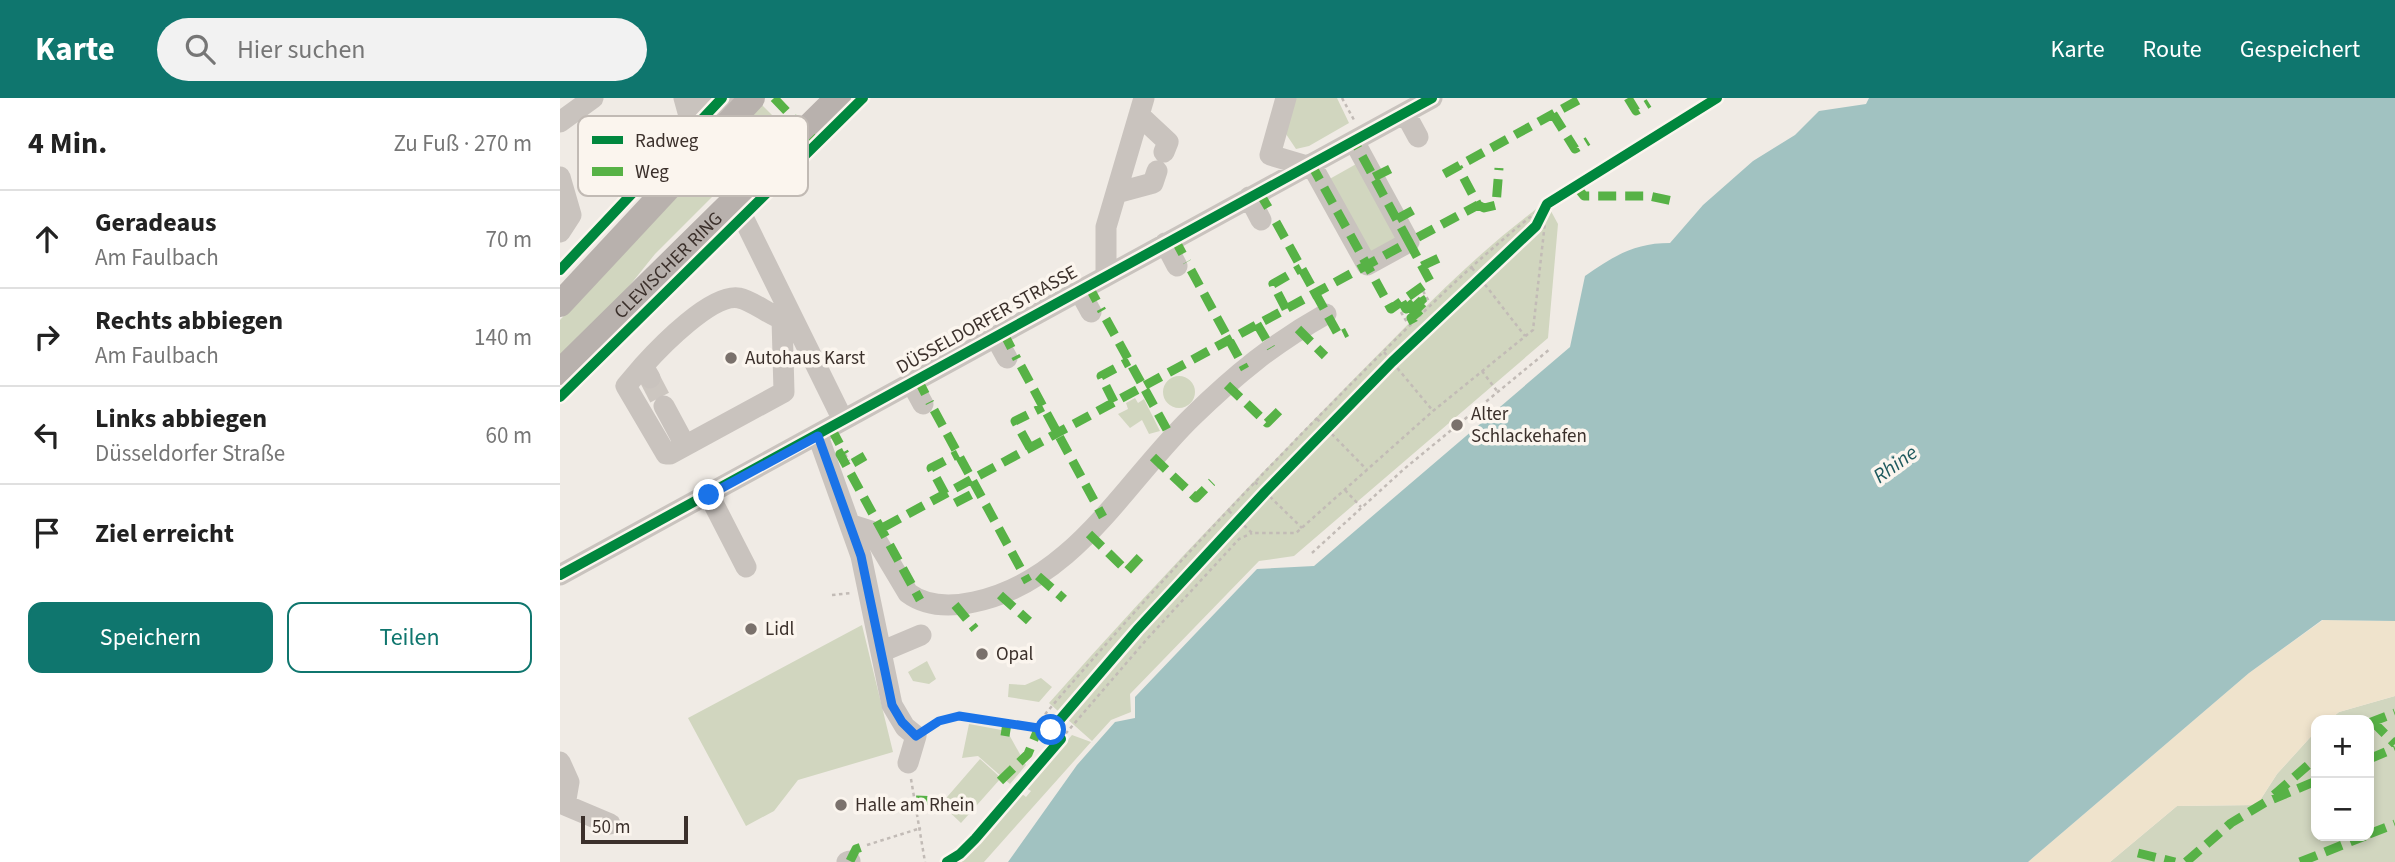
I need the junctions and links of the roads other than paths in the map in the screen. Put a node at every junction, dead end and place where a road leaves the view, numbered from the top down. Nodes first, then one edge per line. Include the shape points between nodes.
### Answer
1 (593, 98) edge
2 (687, 98) edge
3 (838, 98) edge
4 (1286, 98) edge
5 (1432, 98) edge
6 (748, 102) edge
7 (1141, 106) edge
8 (1405, 113) junction
9 (690, 116) edge
10 (735, 116) edge
11 (560, 122) edge
12 (808, 128) edge
13 (1418, 137) dead end
14 (1358, 138) junction
15 (1270, 155) junction
16 (1309, 165) junction
17 (560, 177) edge
18 (1116, 193) junction
19 (1254, 195) junction
20 (660, 196) edge
21 (740, 196) edge
22 (735, 201) junction
23 (1261, 220) dead end
24 (560, 232) edge
25 (1165, 243) junction
26 (1177, 266) dead end
27 (1106, 276) junction
28 (1079, 290) junction
29 (560, 304) edge
30 (1091, 312) dead end
31 (1326, 314) dead end
32 (786, 317) junction
33 (995, 336) junction
34 (1007, 358) dead end
35 (560, 372) edge
36 (911, 382) junction
37 (923, 404) dead end
38 (664, 406) tunnel mouth
39 (843, 420) junction
40 (818, 436) junction
41 (685, 445) junction
42 (709, 495) junction
43 (852, 525) junction
44 (747, 567) dead end
45 (560, 575) edge
46 (921, 635) dead end
47 (883, 651) junction
48 (560, 762) edge
49 (908, 763) dead end
50 (562, 803) edge
51 (610, 824) dead end

1 - 11 street
2 - 6 street via 712,109
2 - 9 street
3 - 12 main road, CLEVISCHER RING
4 - 15 street
5 - 8 street, DÜSSELDORFER STRASSE
6 - 10 main road
7 - 18 street
7 - 18 street via 1168,142 1153,183
8 - 13 street
8 - 14 street, DÜSSELDORFER STRASSE
14 - 16 street, DÜSSELDORFER STRASSE
14 - 16 street via 1409,242 1367,265
15 - 16 street
15 - 19 street
16 - 19 street, DÜSSELDORFER STRASSE
17 - 24 street via 571,215
18 - 27 street via 1106,227
19 - 23 street
19 - 25 street, DÜSSELDORFER STRASSE
20 - 29 main road
21 - 22 main road, CLEVISCHER RING
22 - 32 street
22 - 35 main road, CLEVISCHER RING
25 - 26 street
25 - 27 street, DÜSSELDORFER STRASSE
27 - 28 street, DÜSSELDORFER STRASSE
28 - 30 street
28 - 33 street, DÜSSELDORFER STRASSE
31 - 43 street via 1280,339 1194,414 1056,564 1000,595 946,606 914,598 871,531
32 - 39 street
32 - 41 street via 784,392
32 - 41 street via 765,313 745,300 729,299 683,324 647,372 626,386 666,454
33 - 34 street
33 - 36 street, DÜSSELDORFER STRASSE
36 - 37 street
36 - 39 street, DÜSSELDORFER STRASSE
38 - 41 street
39 - 40 street, DÜSSELDORFER STRASSE
40 - 42 street, DÜSSELDORFER STRASSE
40 - 43 street
42 - 44 street
42 - 45 street, DÜSSELDORFER STRASSE
43 - 47 street
46 - 47 street
47 - 49 street via 892,705 916,736
48 - 50 street via 569,782
50 - 51 street

